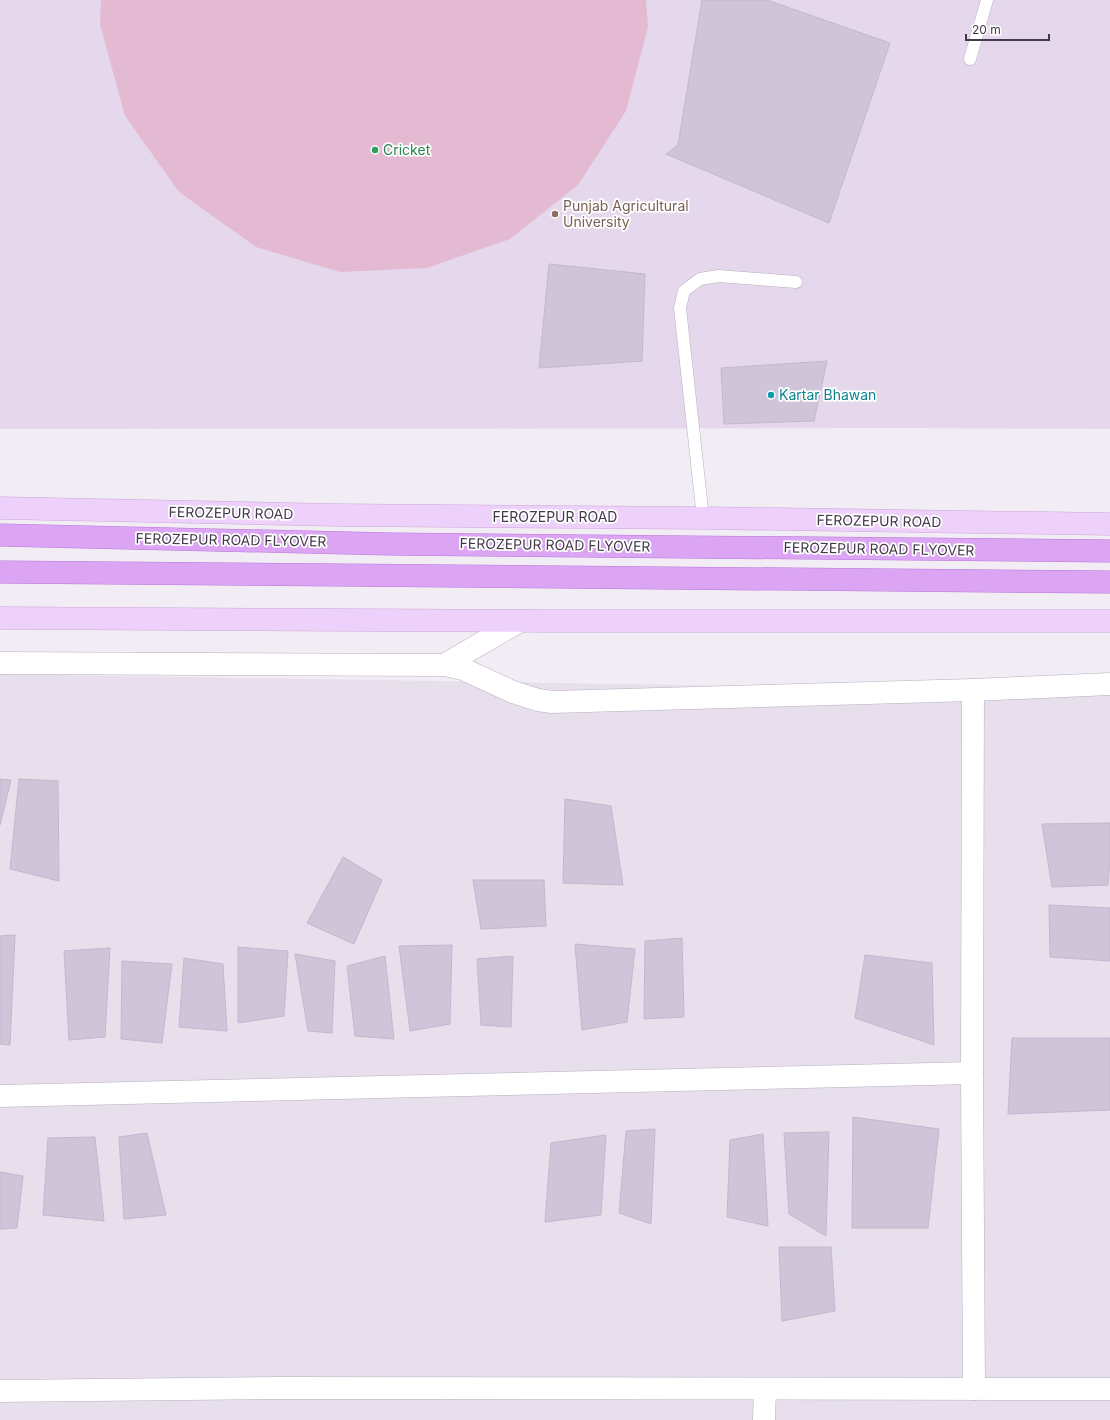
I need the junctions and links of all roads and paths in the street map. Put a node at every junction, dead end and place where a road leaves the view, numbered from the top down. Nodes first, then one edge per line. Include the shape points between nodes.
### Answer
1 (987, 0) edge
2 (970, 59) dead end
3 (796, 282) dead end
4 (0, 508) edge
5 (703, 518) junction
6 (1110, 524) edge
7 (0, 535) edge
8 (1110, 551) edge
9 (0, 572) edge
10 (1110, 582) edge
11 (0, 618) edge
12 (520, 621) junction
13 (1110, 622) edge
14 (0, 663) edge
15 (444, 665) junction
16 (1110, 684) edge
17 (973, 690) junction
18 (972, 1073) junction
19 (0, 1096) edge
20 (974, 1389) junction
21 (1110, 1389) edge
22 (765, 1390) junction
23 (0, 1391) edge
24 (764, 1420) edge

1 - 2 lane
3 - 5 lane via 718,276 700,279 684,290 680,308
4 - 5 main road, FEROZEPUR ROAD via 337,515
5 - 6 main road, FEROZEPUR ROAD
7 - 8 main road, FEROZEPUR ROAD FLYOVER via 390,544
9 - 10 main road
11 - 12 main road
12 - 13 main road
12 - 15 street
14 - 15 street
15 - 17 street via 463,669 513,692 552,702
16 - 17 street
17 - 18 street
18 - 19 street
18 - 20 street
20 - 21 street
20 - 22 street
22 - 23 street via 277,1388
22 - 24 street

